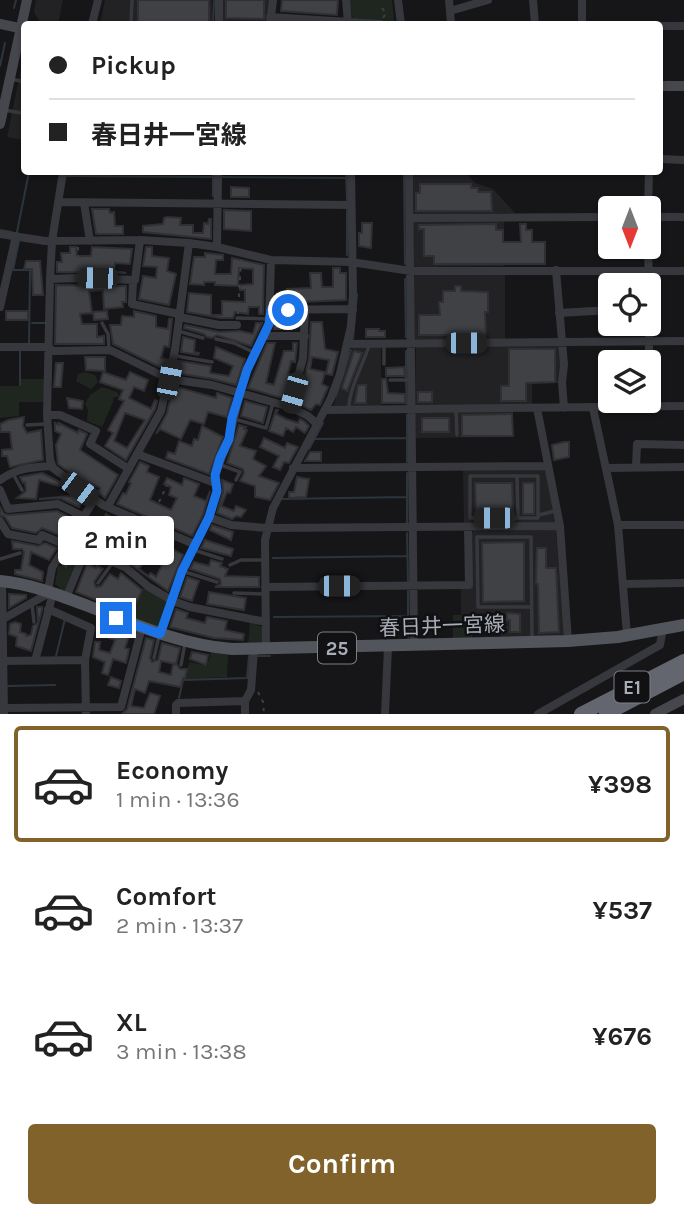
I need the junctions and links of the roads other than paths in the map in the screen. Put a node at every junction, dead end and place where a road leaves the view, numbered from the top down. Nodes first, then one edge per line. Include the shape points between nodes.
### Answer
1 (27, 0) edge
2 (98, 0) edge
3 (132, 0) edge
4 (219, 0) edge
5 (273, 0) edge
6 (346, 0) edge
7 (398, 0) edge
8 (449, 0) edge
9 (488, 0) edge
10 (533, 0) edge
11 (582, 0) edge
12 (450, 11) junction
13 (23, 21) edge
14 (93, 21) edge
15 (131, 21) edge
16 (219, 21) edge
17 (268, 21) edge
18 (348, 21) edge
19 (401, 21) edge
20 (451, 21) edge
21 (535, 21) edge
22 (582, 21) edge
23 (0, 24) edge
24 (663, 26) edge
25 (684, 26) edge
26 (21, 28) edge
27 (21, 32) edge
28 (10, 79) junction
29 (21, 81) edge
30 (663, 86) edge
31 (684, 86) edge
32 (3, 110) junction
33 (21, 113) edge
34 (0, 124) edge
35 (663, 159) edge
36 (684, 160) edge
37 (62, 175) edge
38 (218, 175) edge
39 (351, 175) edge
40 (409, 175) edge
41 (649, 175) edge
42 (648, 196) edge
43 (58, 202) junction
44 (84, 203) junction
45 (218, 204) junction
46 (351, 205) junction
47 (598, 217) edge
48 (662, 217) edge
49 (410, 218) junction
50 (684, 218) edge
51 (0, 234) edge
52 (16, 236) junction
53 (140, 240) junction
54 (52, 241) junction
55 (90, 241) junction
56 (189, 243) junction
57 (218, 247) junction
58 (648, 259) edge
59 (271, 260) junction
60 (351, 262) junction
61 (556, 270) junction
62 (411, 271) junction
63 (649, 271) junction
64 (684, 271) edge
65 (50, 279) junction
66 (133, 280) junction
67 (0, 307) edge
68 (305, 309) junction
69 (353, 309) junction
70 (598, 311) edge
71 (559, 313) junction
72 (270, 314) junction
73 (179, 316) junction
74 (237, 321) joint
75 (102, 323) dead end
76 (177, 331) junction
77 (263, 336) junction
78 (305, 336) junction
79 (649, 336) edge
80 (203, 338) dead end
81 (216, 339) dead end
82 (649, 341) junction
83 (684, 341) edge
84 (562, 342) junction
85 (411, 343) junction
86 (348, 344) junction
87 (370, 344) junction
88 (384, 344) junction
89 (0, 346) edge
90 (49, 349) junction
91 (109, 350) junction
92 (649, 350) edge
93 (255, 353) junction
94 (174, 356) junction
95 (212, 362) dead end
96 (384, 364) dead end
97 (169, 379) junction
98 (390, 380) dead end
99 (412, 380) junction
100 (240, 393) junction
101 (273, 402) junction
102 (661, 405) edge
103 (684, 406) edge
104 (290, 407) junction
105 (537, 408) junction
106 (564, 408) junction
107 (593, 408) junction
108 (598, 408) edge
109 (412, 409) junction
110 (456, 409) junction
111 (326, 410) junction
112 (349, 410) junction
113 (232, 418) junction
114 (47, 420) junction
115 (317, 424) junction
116 (27, 425) dead end
117 (457, 435) dead end
118 (684, 445) edge
119 (137, 454) junction
120 (219, 464) junction
121 (52, 466) junction
122 (548, 466) junction
123 (412, 467) junction
124 (636, 467) junction
125 (684, 467) edge
126 (293, 468) junction
127 (606, 468) junction
128 (129, 469) junction
129 (12, 472) junction
130 (517, 476) junction
131 (0, 480) edge
132 (236, 480) dead end
133 (215, 483) junction
134 (0, 490) edge
135 (22, 491) dead end
136 (94, 500) junction
137 (108, 506) junction
138 (557, 510) junction
139 (538, 515) junction
140 (84, 517) junction
141 (132, 517) junction
142 (209, 517) junction
143 (518, 518) junction
144 (0, 521) edge
145 (618, 525) junction
146 (684, 525) edge
147 (561, 526) junction
148 (413, 527) junction
149 (468, 527) junction
150 (267, 528) junction
151 (66, 545) junction
152 (193, 546) junction
153 (20, 553) dead end
154 (0, 559) edge
155 (222, 559) dead end
156 (265, 560) junction
157 (114, 561) junction
158 (230, 565) dead end
159 (182, 571) junction
160 (1, 581) edge
161 (217, 582) dead end
162 (98, 583) dead end
163 (684, 583) edge
164 (623, 584) junction
165 (413, 585) junction
166 (265, 591) junction
167 (51, 592) junction
168 (234, 593) dead end
169 (66, 598) junction
170 (171, 598) junction
171 (32, 603) junction
172 (531, 607) junction
173 (48, 609) junction
174 (3, 619) junction
175 (34, 622) dead end
176 (265, 622) junction
177 (684, 625) edge
178 (142, 627) junction
179 (663, 628) junction
180 (160, 634) junction
181 (626, 635) junction
182 (1, 636) edge
183 (186, 640) junction
184 (568, 641) junction
185 (532, 643) junction
186 (414, 646) junction
187 (388, 647) junction
188 (260, 650) junction
189 (154, 658) dead end
190 (85, 660) junction
191 (3, 661) junction
192 (35, 661) junction
193 (684, 661) edge
194 (181, 665) dead end
195 (684, 673) edge
196 (684, 699) edge
197 (245, 701) junction
198 (628, 702) junction
199 (4, 711) edge
200 (86, 711) edge
201 (121, 711) edge
202 (176, 714) edge
203 (245, 714) edge
204 (385, 714) edge
205 (538, 714) edge
206 (581, 714) edge
207 (606, 714) edge
208 (615, 714) edge
209 (655, 714) edge

1 - 13 street
2 - 14 street
3 - 15 lane
4 - 16 street
5 - 17 street
6 - 18 street
7 - 19 street
8 - 12 street
9 - 12 street
10 - 21 street
11 - 22 street
12 - 20 street
23 - 26 street
24 - 25 street
27 - 28 street
28 - 29 lane
28 - 32 street
30 - 31 street
32 - 33 lane
32 - 34 street
35 - 36 street
37 - 43 street
38 - 45 street
39 - 46 street
40 - 49 street
41 - 42 street
43 - 44 street
43 - 54 street
44 - 45 street
44 - 55 street
45 - 46 street
45 - 57 street
46 - 60 street
47 - 49 street
48 - 50 street
49 - 62 street
51 - 52 street
52 - 54 street
52 - 67 street
53 - 55 street
53 - 56 street
53 - 66 street via 137,279
54 - 55 street
54 - 65 street
56 - 57 street
56 - 73 street
57 - 59 street
58 - 63 street
59 - 60 street
59 - 72 street
60 - 62 street
60 - 69 street
61 - 62 street
61 - 63 street
61 - 71 street
62 - 85 street
63 - 64 street
65 - 66 street
65 - 90 street
66 - 73 street via 132,304
68 - 69 street
68 - 72 street
68 - 78 street
69 - 86 street
70 - 71 street
71 - 84 street
72 - 74 lane
72 - 77 street
73 - 74 street via 219,325
73 - 76 street
75 - 91 lane
76 - 80 lane
76 - 94 street
77 - 78 street
77 - 93 street
78 - 104 street
79 - 82 street
81 - 93 lane
82 - 83 street
82 - 84 street
82 - 92 street
84 - 85 street
84 - 106 street
85 - 88 street
85 - 99 street
86 - 87 street
86 - 111 street
87 - 88 street
87 - 112 lane
88 - 96 lane
89 - 90 street
90 - 91 street
90 - 114 street
91 - 97 street
93 - 100 street
94 - 95 lane
94 - 97 street
97 - 100 street
97 - 119 street via 161,411
98 - 99 lane
99 - 109 street
100 - 101 street
100 - 113 street
101 - 104 street
101 - 113 lane via 266,428
102 - 103 street
104 - 115 street
105 - 106 street
105 - 110 street
105 - 122 street
106 - 107 street
107 - 108 street
107 - 127 street
109 - 110 street
109 - 112 street
109 - 123 street
110 - 117 lane
111 - 112 street
111 - 115 street
113 - 120 street
114 - 116 lane
114 - 121 street
114 - 128 street via 60,415 96,431 90,444
115 - 126 street
118 - 124 street via 637,444
119 - 128 street
119 - 133 street
120 - 132 lane via 240,472
120 - 133 street
121 - 129 street
121 - 136 street
122 - 123 street
122 - 138 street
123 - 126 street
123 - 148 street
124 - 125 street
124 - 127 street
126 - 150 street
127 - 145 street
128 - 137 street
129 - 131 street
129 - 135 lane
130 - 139 lane via 538,476
130 - 143 lane
130 - 143 lane via 470,476 470,518
133 - 142 street
134 - 140 street via 8,509 58,504
136 - 137 street
136 - 140 street
137 - 141 street
138 - 139 lane
138 - 147 street
139 - 143 lane
140 - 151 street
141 - 152 street
141 - 157 street
142 - 150 street via 231,525
142 - 152 street
144 - 151 street via 8,534 38,540 42,536
145 - 146 street
145 - 164 street
147 - 149 street
147 - 184 street
148 - 149 street
148 - 150 street
148 - 165 street
149 - 165 street via 469,585
150 - 156 street
151 - 167 street via 52,568
152 - 155 lane
152 - 159 street
153 - 154 lane
156 - 158 lane
156 - 166 street
157 - 162 lane
157 - 169 street via 86,549
157 - 170 street
159 - 161 lane
159 - 170 street
160 - 167 main road, 春日井一宮線 / 25
160 - 174 street
163 - 164 street
164 - 181 street
165 - 166 street
165 - 186 street
166 - 168 lane
166 - 176 street
167 - 169 main road, 春日井一宮線 / 25
167 - 171 street
167 - 173 street
169 - 178 main road, 春日井一宮線 / 25
170 - 176 street via 190,607
170 - 180 street
171 - 174 street
171 - 175 lane
172 - 172 lane via 478,607 477,537 531,537
172 - 185 lane
173 - 190 street via 91,628
173 - 192 street
174 - 182 street
176 - 188 street
177 - 179 main road, 春日井一宮線 / 25
178 - 180 main road, 春日井一宮線 / 25
178 - 201 street
179 - 181 main road, 春日井一宮線 / 25
179 - 205 street via 660,645
180 - 183 main road, 春日井一宮線 / 25
180 - 189 lane
181 - 184 main road, 春日井一宮線 / 25
182 - 191 street
183 - 188 main road, 春日井一宮線 / 25 via 209,647
183 - 194 lane
184 - 185 main road, 春日井一宮線 / 25
185 - 186 main road, 春日井一宮線 / 25
186 - 187 main road, 春日井一宮線 / 25
187 - 188 main road, 春日井一宮線 / 25
187 - 204 street
188 - 197 street
190 - 192 street
190 - 200 street
191 - 192 street
191 - 199 street
193 - 206 highway, E1
195 - 198 highway, E1
196 - 209 street
197 - 202 street via 178,703
197 - 203 street
198 - 207 highway, E1
198 - 208 highway
199 - 200 street
200 - 201 street

